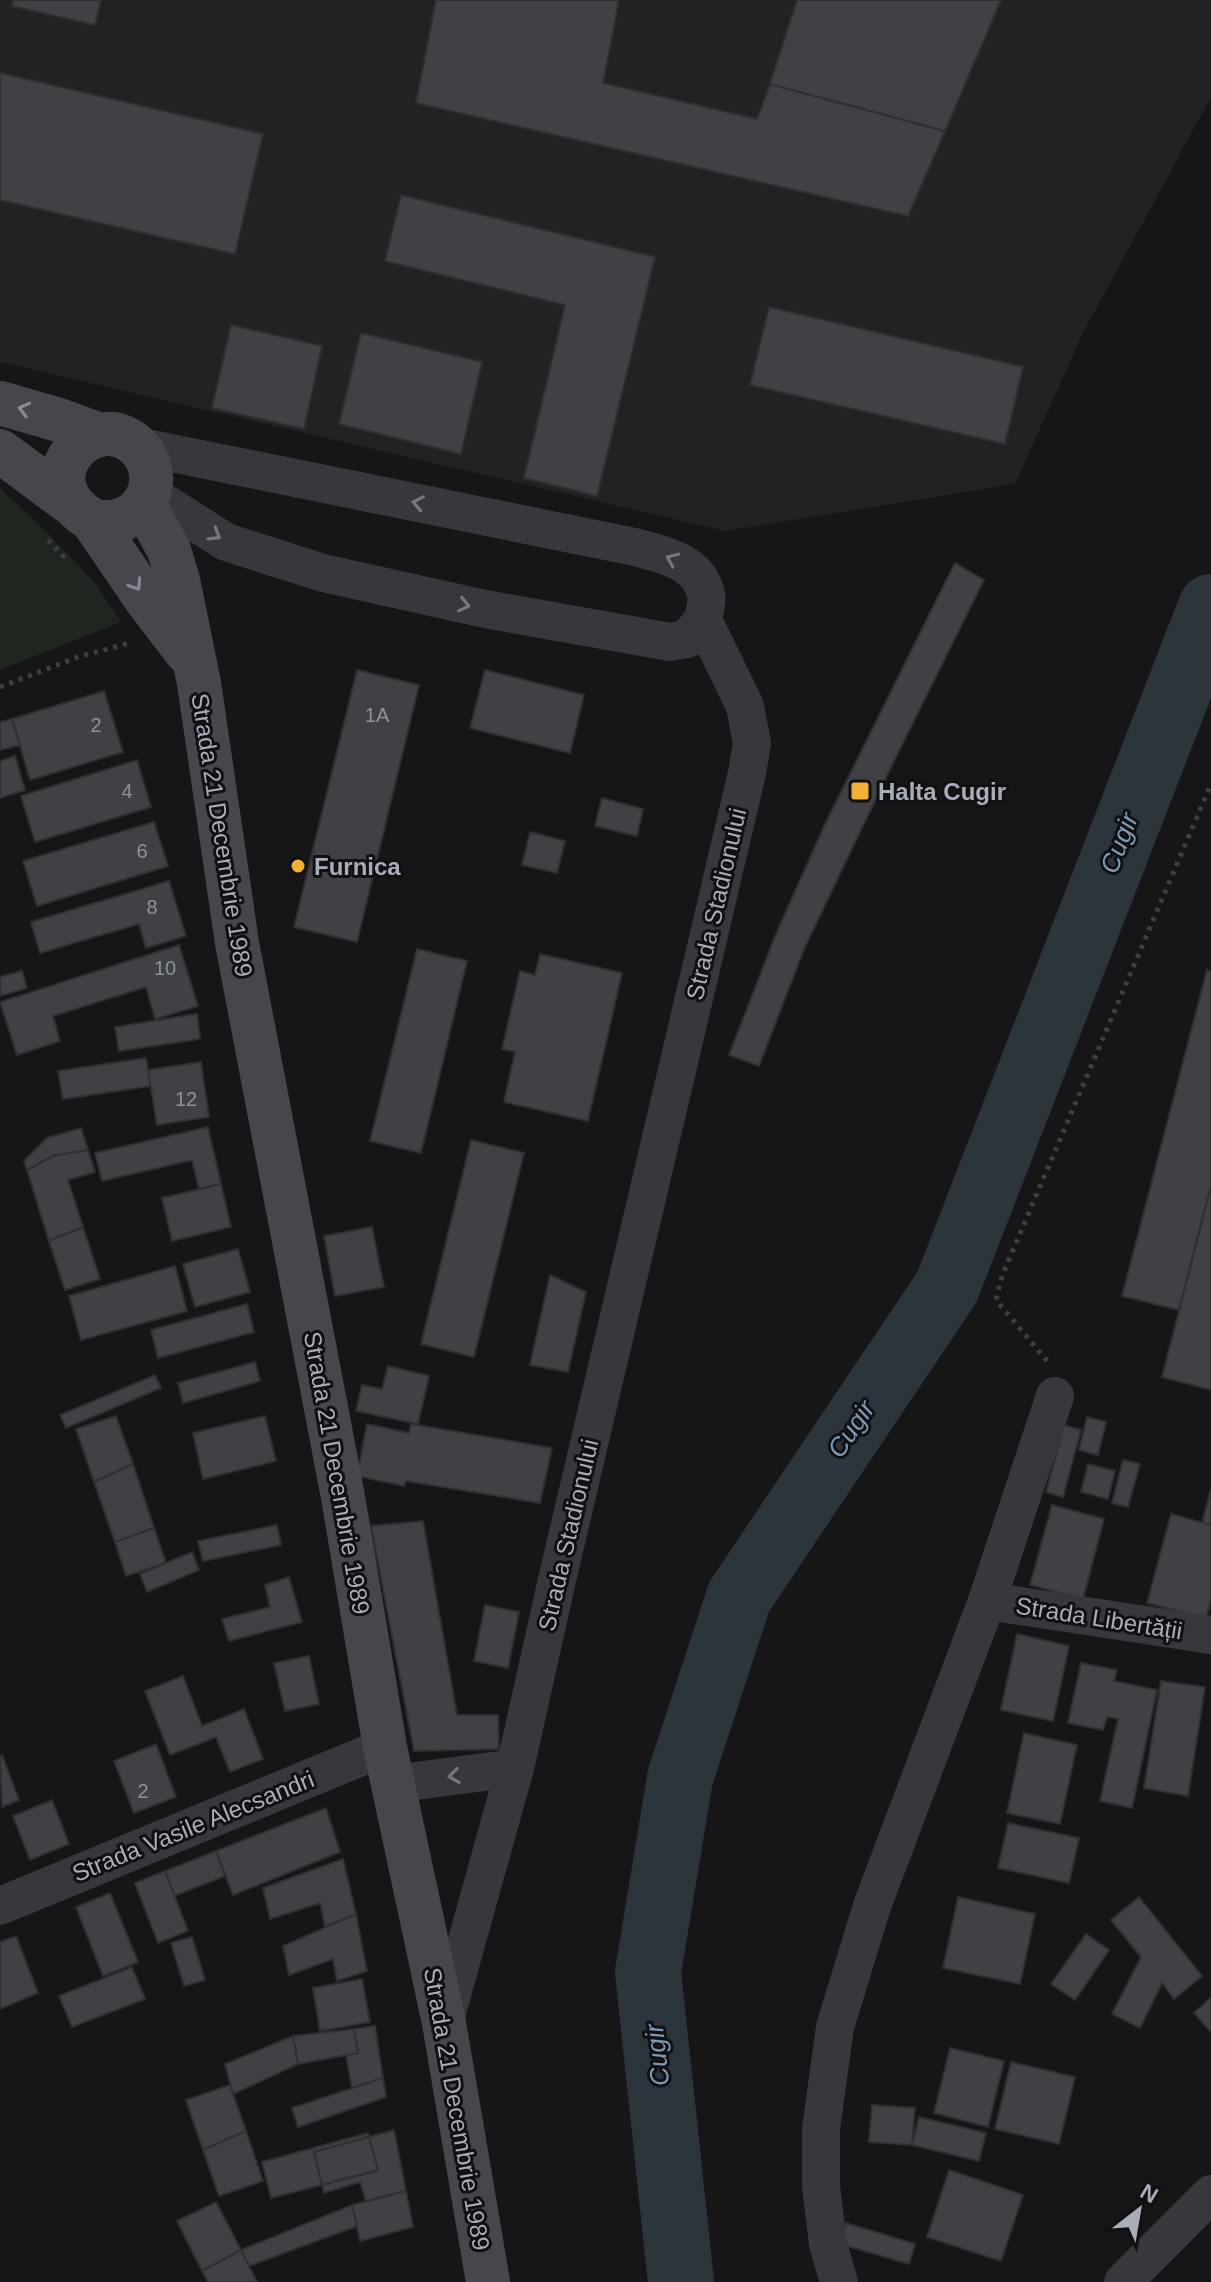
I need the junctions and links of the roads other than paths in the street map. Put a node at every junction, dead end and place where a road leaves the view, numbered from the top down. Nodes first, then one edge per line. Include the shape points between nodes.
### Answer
1 (0, 403) edge
2 (118, 440) junction
3 (0, 451) edge
4 (146, 499) junction
5 (68, 519) junction
6 (703, 620) junction
7 (194, 662) junction
8 (1055, 1396) road end
9 (987, 1601) junction
10 (1211, 1635) edge
11 (389, 1766) junction
12 (515, 1768) junction
13 (0, 1906) edge
14 (444, 2023) junction
15 (1211, 2194) edge
16 (488, 2282) edge
17 (839, 2282) edge
18 (1123, 2282) edge

2 -> 1 main road
2 - 4 main road via 145,456 152,480
2 - 5 main road via 86,439 66,460
6 -> 2 street via 707,596 695,571 673,557
3 - 5 main road
4 - 5 main road via 136,512 115,522
4 -> 6 street via 226,542 267,556 485,609 670,642 687,639
4 - 7 main road, Strada 21 Decembrie 1989 via 178,580
5 -> 7 main road, Strada 21 Decembrie 1989 via 148,602
6 - 12 street, Strada Stadionului via 745,706 752,743
7 - 11 main road, Strada 21 Decembrie 1989 via 237,943
8 - 9 street
9 - 10 street, Strada Libertății
9 - 17 street via 872,1906 835,2027 821,2129 821,2186
12 -> 11 street
11 - 13 street, Strada Vasile Alecsandri
11 - 14 main road, Strada 21 Decembrie 1989
12 - 14 street, Strada Stadionului
14 - 16 main road, Strada 21 Decembrie 1989
15 - 18 street

